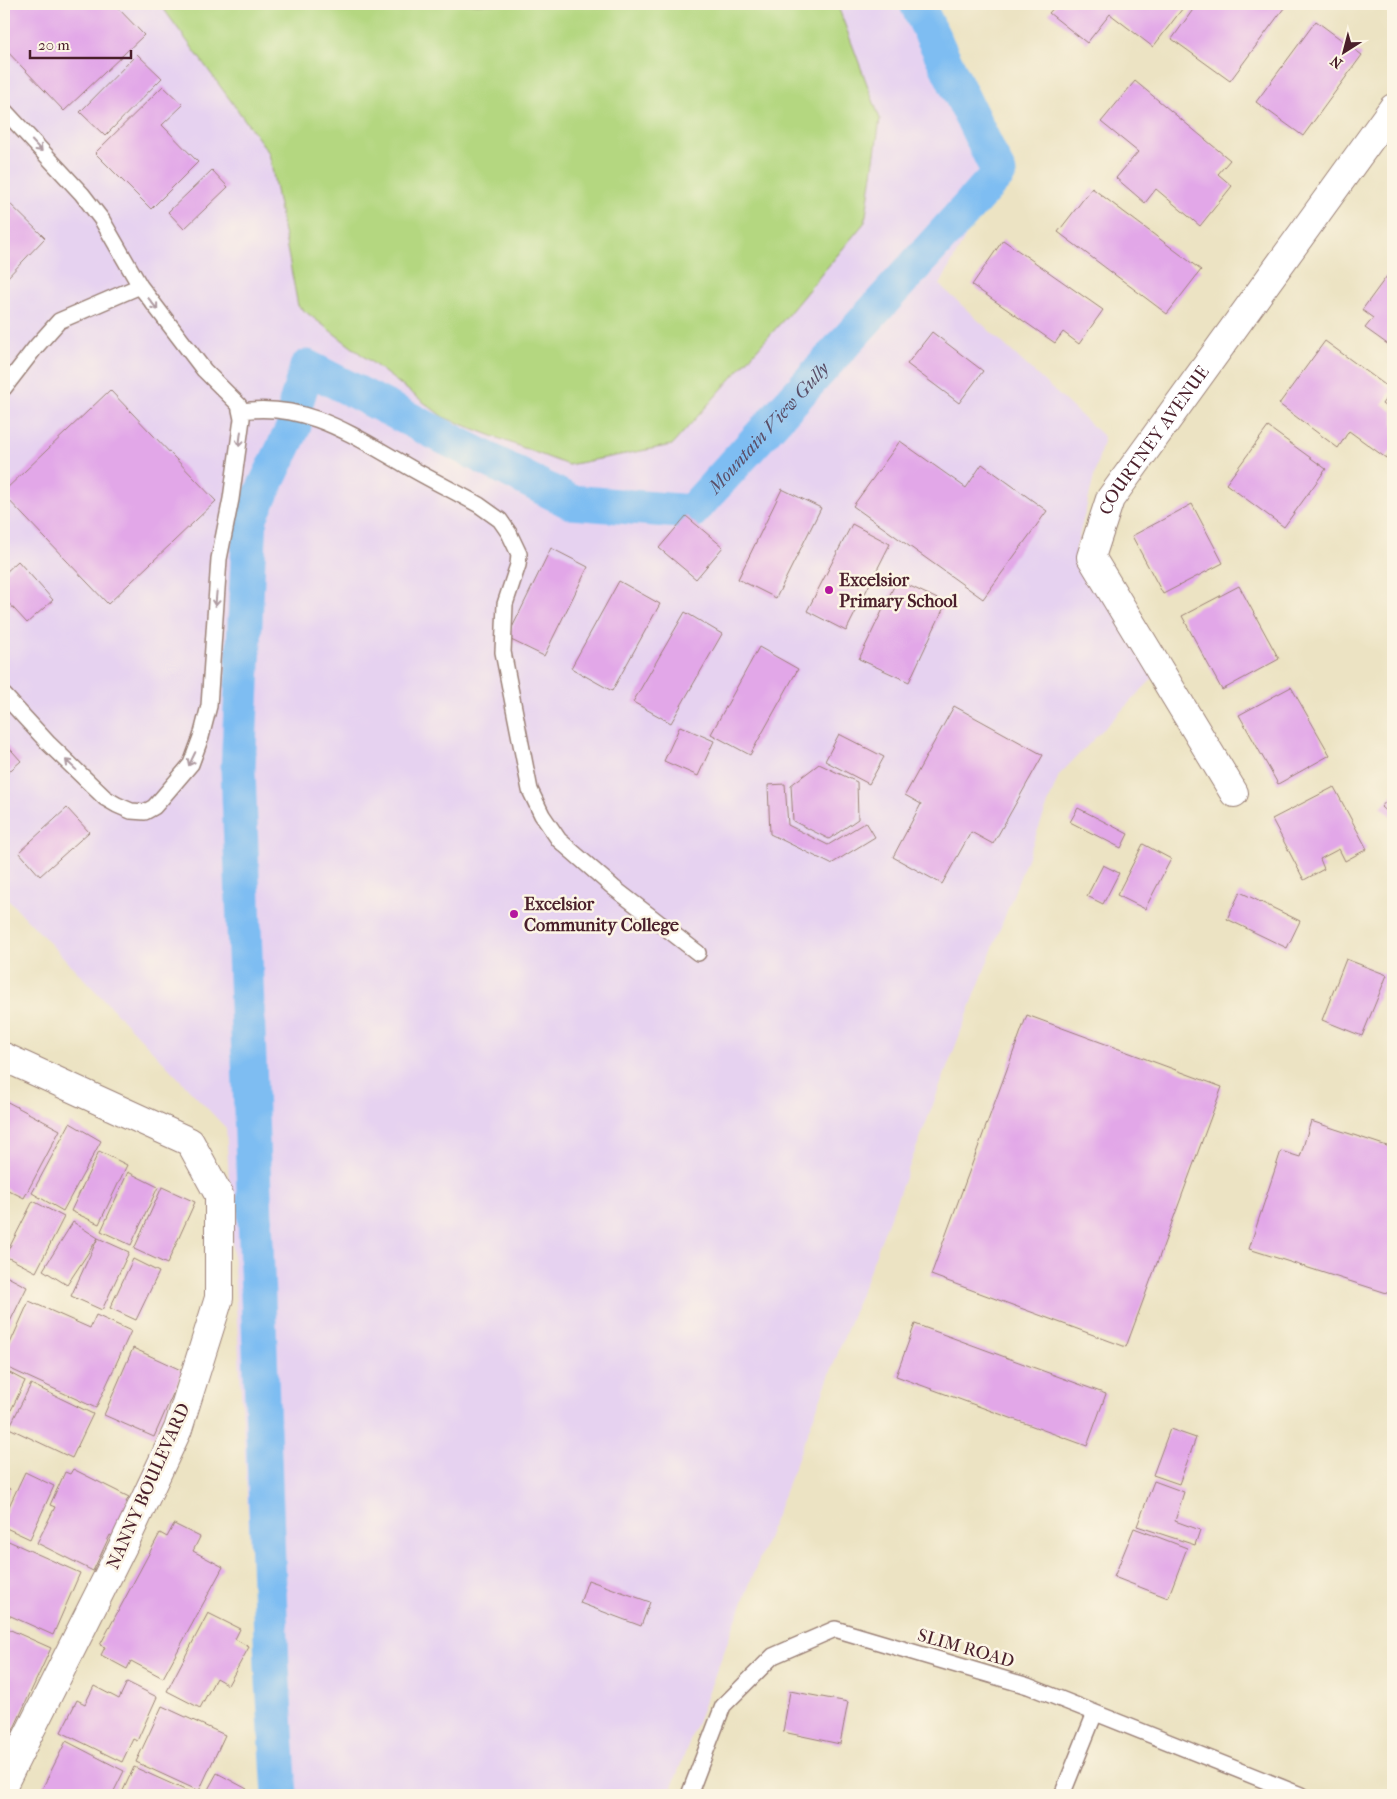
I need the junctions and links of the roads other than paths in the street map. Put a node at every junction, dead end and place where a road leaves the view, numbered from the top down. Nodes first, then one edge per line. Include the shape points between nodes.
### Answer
1 (1393, 108) edge
2 (4, 110) edge
3 (140, 286) junction
4 (4, 388) edge
5 (241, 411) junction
6 (4, 695) edge
7 (1234, 793) dead end
8 (698, 953) dead end
9 (4, 1057) edge
10 (1095, 1713) junction
11 (4, 1783) edge
12 (689, 1795) edge
13 (1062, 1795) edge
14 (1301, 1795) edge

1 - 7 street, COURTNEY AVENUE via 1110,499 1091,557
2 -> 3 lane via 82,194 102,220
3 - 4 lane via 59,321
3 -> 5 lane via 204,370 239,405
5 -> 6 lane via 239,452 219,559 209,706 191,764 154,807 144,812 131,812 105,798
5 - 8 lane via 284,410 338,427 480,505 500,520 519,554 505,604 503,652 530,790 559,840 614,888
9 - 11 street, NANNY BOULEVARD via 190,1142 219,1195 219,1298 178,1428 124,1544
10 - 12 lane, SLIM ROAD via 1028,1686 836,1629 773,1656 723,1706
10 - 13 lane
10 - 14 lane, SLIM ROAD

